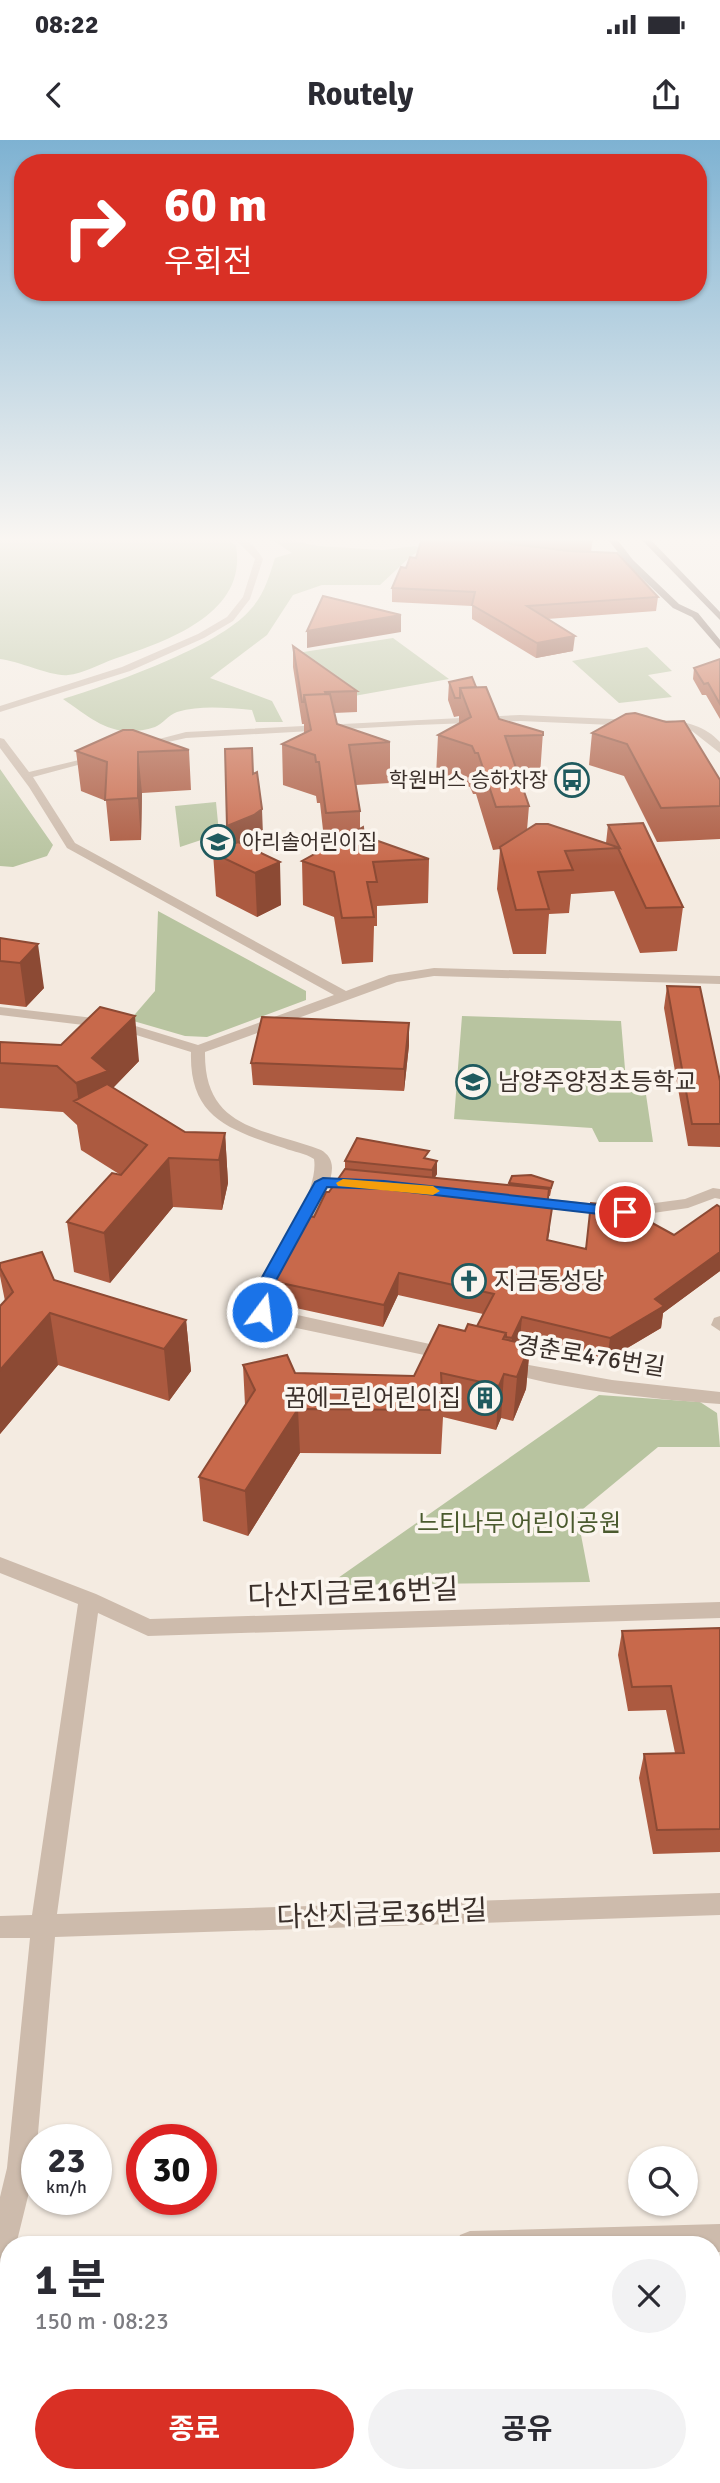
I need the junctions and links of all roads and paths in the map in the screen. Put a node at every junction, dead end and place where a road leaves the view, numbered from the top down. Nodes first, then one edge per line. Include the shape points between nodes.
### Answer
1 (175, 647) edge
2 (0, 709) edge
3 (0, 741) edge
4 (130, 748) edge
5 (720, 750) edge
6 (107, 754) edge
7 (26, 776) junction
8 (720, 980) edge
9 (344, 995) junction
10 (0, 1012) edge
11 (198, 1050) junction
12 (720, 1194) edge
13 (505, 1199) edge
14 (470, 1359) edge
15 (495, 1365) edge
16 (720, 1398) edge
17 (0, 1565) edge
18 (89, 1600) junction
19 (720, 1610) edge
20 (720, 1904) edge
21 (45, 1924) junction
22 (0, 1927) edge
23 (5, 2236) edge

1 - 2 street via 126,669
3 - 7 street
4 - 5 street via 186,735 531,718 686,725 712,738
6 - 7 street
7 - 9 street via 76,849
8 - 9 street via 434,972 394,978
9 - 11 street
10 - 11 street via 119,1025
11 - 14 street via 198,1079 220,1116 321,1158 329,1182 259,1297 262,1312
12 - 13 street via 625,1212
15 - 16 street, 경춘로476번길 via 622,1390
17 - 18 street, 다산지금로16번길
18 - 19 street, 다산지금로16번길 via 148,1628
18 - 21 street via 48,1874
20 - 21 street, 다산지금로36번길
21 - 22 street, 다산지금로36번길
21 - 23 street via 21,2168

